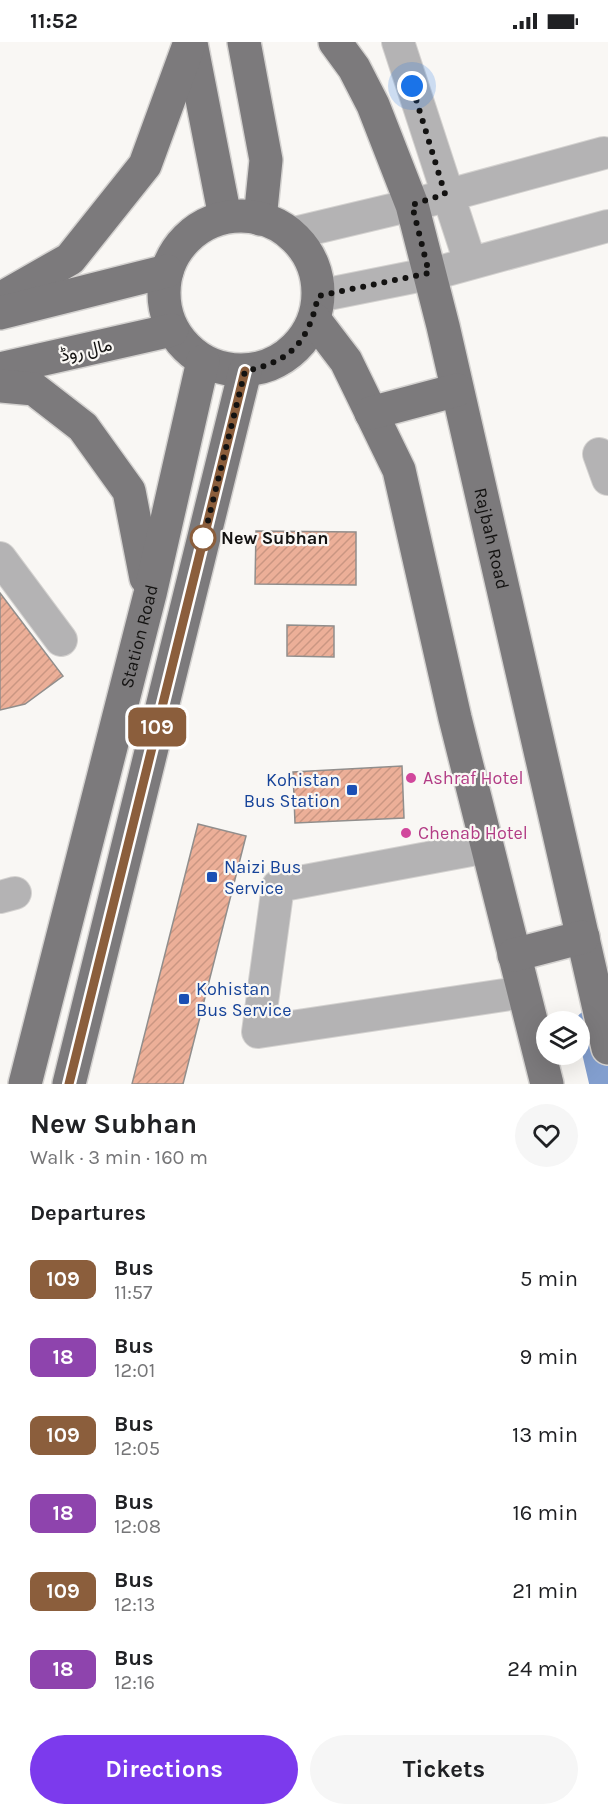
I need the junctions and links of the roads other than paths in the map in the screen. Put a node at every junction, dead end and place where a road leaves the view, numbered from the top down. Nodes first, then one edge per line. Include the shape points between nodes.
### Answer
1 (190, 42) edge
2 (244, 42) edge
3 (335, 42) edge
4 (398, 42) edge
5 (607, 157) edge
6 (445, 194) junction
7 (412, 205) junction
8 (225, 218) junction
9 (260, 219) junction
10 (608, 226) edge
11 (291, 234) junction
12 (470, 262) junction
13 (167, 271) junction
14 (429, 273) junction
15 (0, 299) edge
16 (316, 308) junction
17 (0, 313) edge
18 (172, 330) junction
19 (203, 361) junction
20 (0, 369) edge
21 (245, 371) junction
22 (0, 386) edge
23 (457, 390) junction
24 (371, 413) junction
25 (0, 558) edge
26 (150, 594) junction
27 (61, 640) dead end
28 (487, 847) junction
29 (583, 937) junction
30 (514, 955) junction
31 (524, 992) junction
32 (608, 1048) edge
33 (25, 1084) edge
34 (69, 1084) edge
35 (547, 1084) edge

1 - 8 main road
1 - 15 main road via 145,165 70,259
2 - 9 main road via 266,160
3 - 7 main road, Rajbah Road via 374,105
4 - 6 street
5 - 6 street
6 - 7 street
6 - 12 street
7 - 11 street
7 - 14 main road, Rajbah Road
8 - 9 main road
8 - 13 main road via 188,236
9 - 11 main road
10 - 12 street
11 - 16 main road via 306,251 315,273
12 - 14 street
13 - 17 main road
13 - 18 main road via 163,291
14 - 16 street
14 - 23 main road, Rajbah Road
16 - 21 main road via 303,340 286,356
16 - 24 main road
18 - 19 main road via 185,348
18 - 20 main road, مال روڈ
19 - 21 main road via 223,369
19 - 26 main road, Station Road
21 - 34 main road
22 - 26 main road via 34,389 83,427 129,491
23 - 24 main road
23 - 29 main road, Rajbah Road
24 - 28 main road via 399,470
25 - 27 street
26 - 33 main road, Station Road
28 - 30 main road
28 - 31 street via 278,886 258,1032
29 - 30 main road
29 - 32 main road, Rajbah Road
30 - 31 main road
31 - 35 main road

